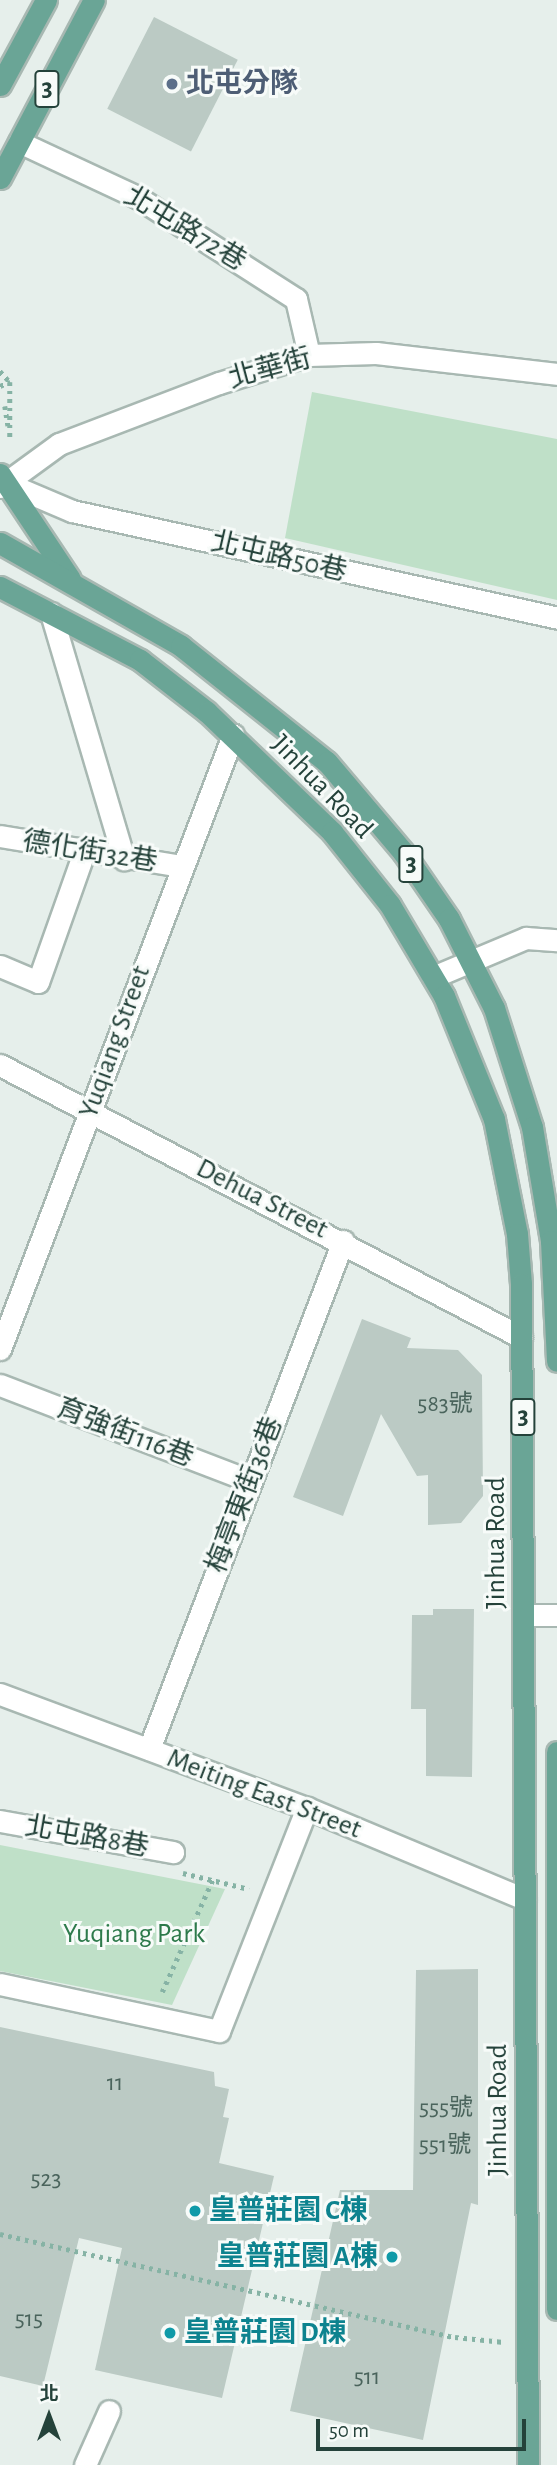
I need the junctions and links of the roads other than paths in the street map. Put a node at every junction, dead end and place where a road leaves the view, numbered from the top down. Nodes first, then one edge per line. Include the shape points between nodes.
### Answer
1 (46, 0) edge
2 (94, 0) edge
3 (0, 85) edge
4 (19, 142) junction
5 (0, 178) edge
6 (309, 355) junction
7 (557, 374) edge
8 (2, 481) edge
9 (0, 542) edge
10 (74, 584) junction
11 (0, 587) edge
12 (51, 613) junction
13 (557, 618) edge
14 (233, 735) junction
15 (0, 836) edge
16 (84, 852) junction
17 (124, 859) junction
18 (181, 866) junction
19 (557, 940) edge
20 (470, 960) junction
21 (0, 966) edge
22 (433, 977) junction
23 (0, 1065) edge
24 (89, 1111) junction
25 (343, 1241) junction
26 (522, 1337) junction
27 (0, 1349) edge
28 (557, 1361) edge
29 (0, 1385) edge
30 (250, 1481) junction
31 (524, 1615) junction
32 (557, 1615) edge
33 (0, 1694) edge
34 (149, 1749) junction
35 (557, 1752) edge
36 (557, 1782) edge
37 (307, 1808) junction
38 (0, 1821) edge
39 (173, 1852) dead end
40 (525, 1899) junction
41 (0, 1984) edge
42 (526, 2306) junction
43 (557, 2307) edge
44 (110, 2411) dead end
45 (85, 2465) edge
46 (528, 2465) edge

1 - 3 main road, 3
2 - 4 main road, 3
4 - 5 main road, 3
4 - 6 street, 北屯路72巷 via 137,197 296,299
6 - 7 street, 北華街 via 376,353
6 - 8 street, 北華街 via 219,383 59,444
8 - 10 main road
8 - 13 street, 北屯路50巷 via 72,511
9 - 10 main road, Jinhua Road / 3
10 - 20 main road, Jinhua Road / 3 via 181,646 327,762 403,852
11 - 12 main road, Jinhua Road / 3
12 - 14 main road, Jinhua Road / 3 via 140,660
12 - 17 street
14 - 18 street, Yuqiang Street
14 - 22 main road, Jinhua Road / 3 via 332,832 390,905
15 - 16 street, 德化街32巷
16 - 17 street, 德化街32巷
16 - 21 street via 38,982
17 - 18 street, 德化街32巷
18 - 24 street, Yuqiang Street
19 - 20 street via 526,938
20 - 22 street
20 - 28 main road, Jinhua Road / 3 via 494,1008 532,1127 551,1241
22 - 26 main road, Jinhua Road / 3 via 494,1118 517,1234
23 - 24 street, Dehua Street
24 - 25 street, Dehua Street
24 - 27 street, Yuqiang Street
25 - 26 street, Dehua Street
25 - 30 street, 梅亭東街36巷
26 - 31 main road, Jinhua Road / 3
29 - 30 street, 育強街116巷
30 - 34 street, 梅亭東街36巷
31 - 32 street
31 - 40 main road, Jinhua Road / 3
33 - 34 street, Meiting East Street
34 - 37 street, Meiting East Street
35 - 36 main road
36 - 43 main road
37 - 40 street, Meiting East Street
37 - 41 street via 219,2031
38 - 39 street, 北屯路8巷
40 - 42 main road, Jinhua Road / 3
42 - 43 street
42 - 46 main road, Jinhua Road / 3
44 - 45 street

